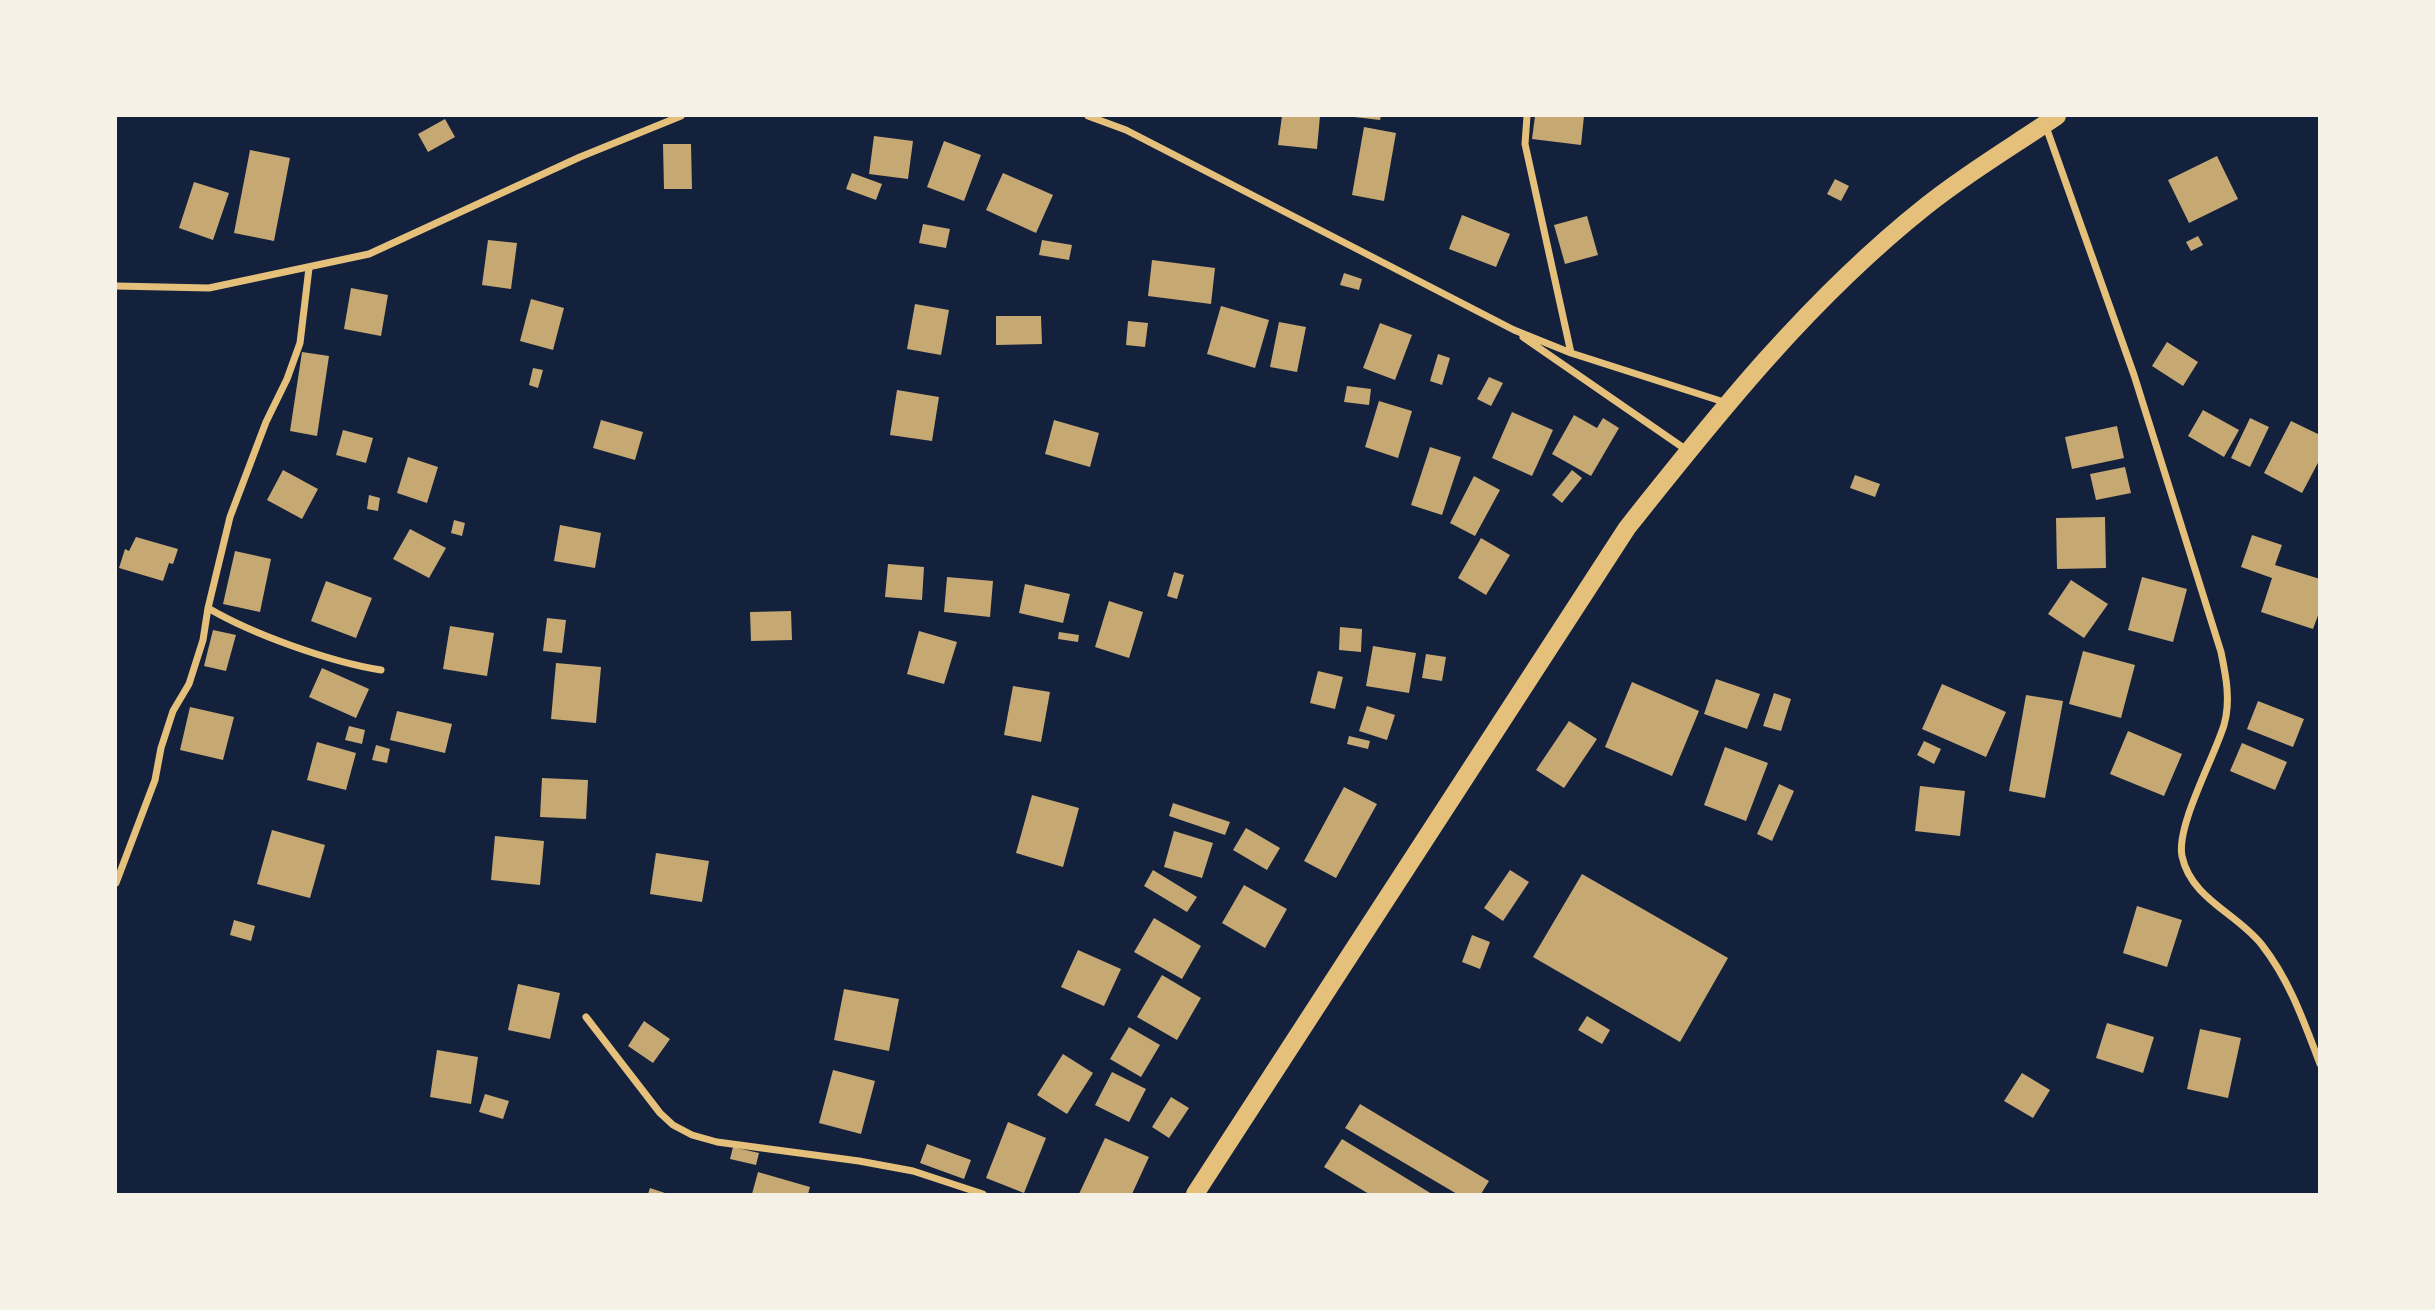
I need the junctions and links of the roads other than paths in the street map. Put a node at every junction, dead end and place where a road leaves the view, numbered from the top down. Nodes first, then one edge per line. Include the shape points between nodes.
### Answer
1 (681, 116) edge
2 (1088, 116) edge
3 (1527, 116) edge
4 (2051, 120) edge
5 (309, 268) junction
6 (116, 286) edge
7 (1514, 330) junction
8 (1571, 353) junction
9 (1728, 403) junction
10 (1688, 451) junction
11 (208, 608) junction
12 (381, 670) dead end
13 (116, 883) edge
14 (586, 1017) dead end
15 (2319, 1064) edge
16 (983, 1195) edge
17 (1195, 1195) edge

1 - 5 street via 369,254
2 - 7 street via 1138,136
3 - 8 street via 1525,145
4 - 9 highway via 1926,205 1846,275 1784,337
4 - 15 street via 2134,374 2228,689 2224,723 2185,825 2182,852 2187,873 2199,891 2260,943 2278,969 2296,1001
5 - 6 street via 209,288
5 - 11 street via 300,343 230,517
7 - 8 street
7 - 10 street
8 - 9 street
9 - 10 highway
10 - 17 highway via 1627,528
11 - 12 street via 247,628
11 - 13 street via 204,640 189,684 173,711 155,780
14 - 16 street via 660,1113 692,1135 913,1171

